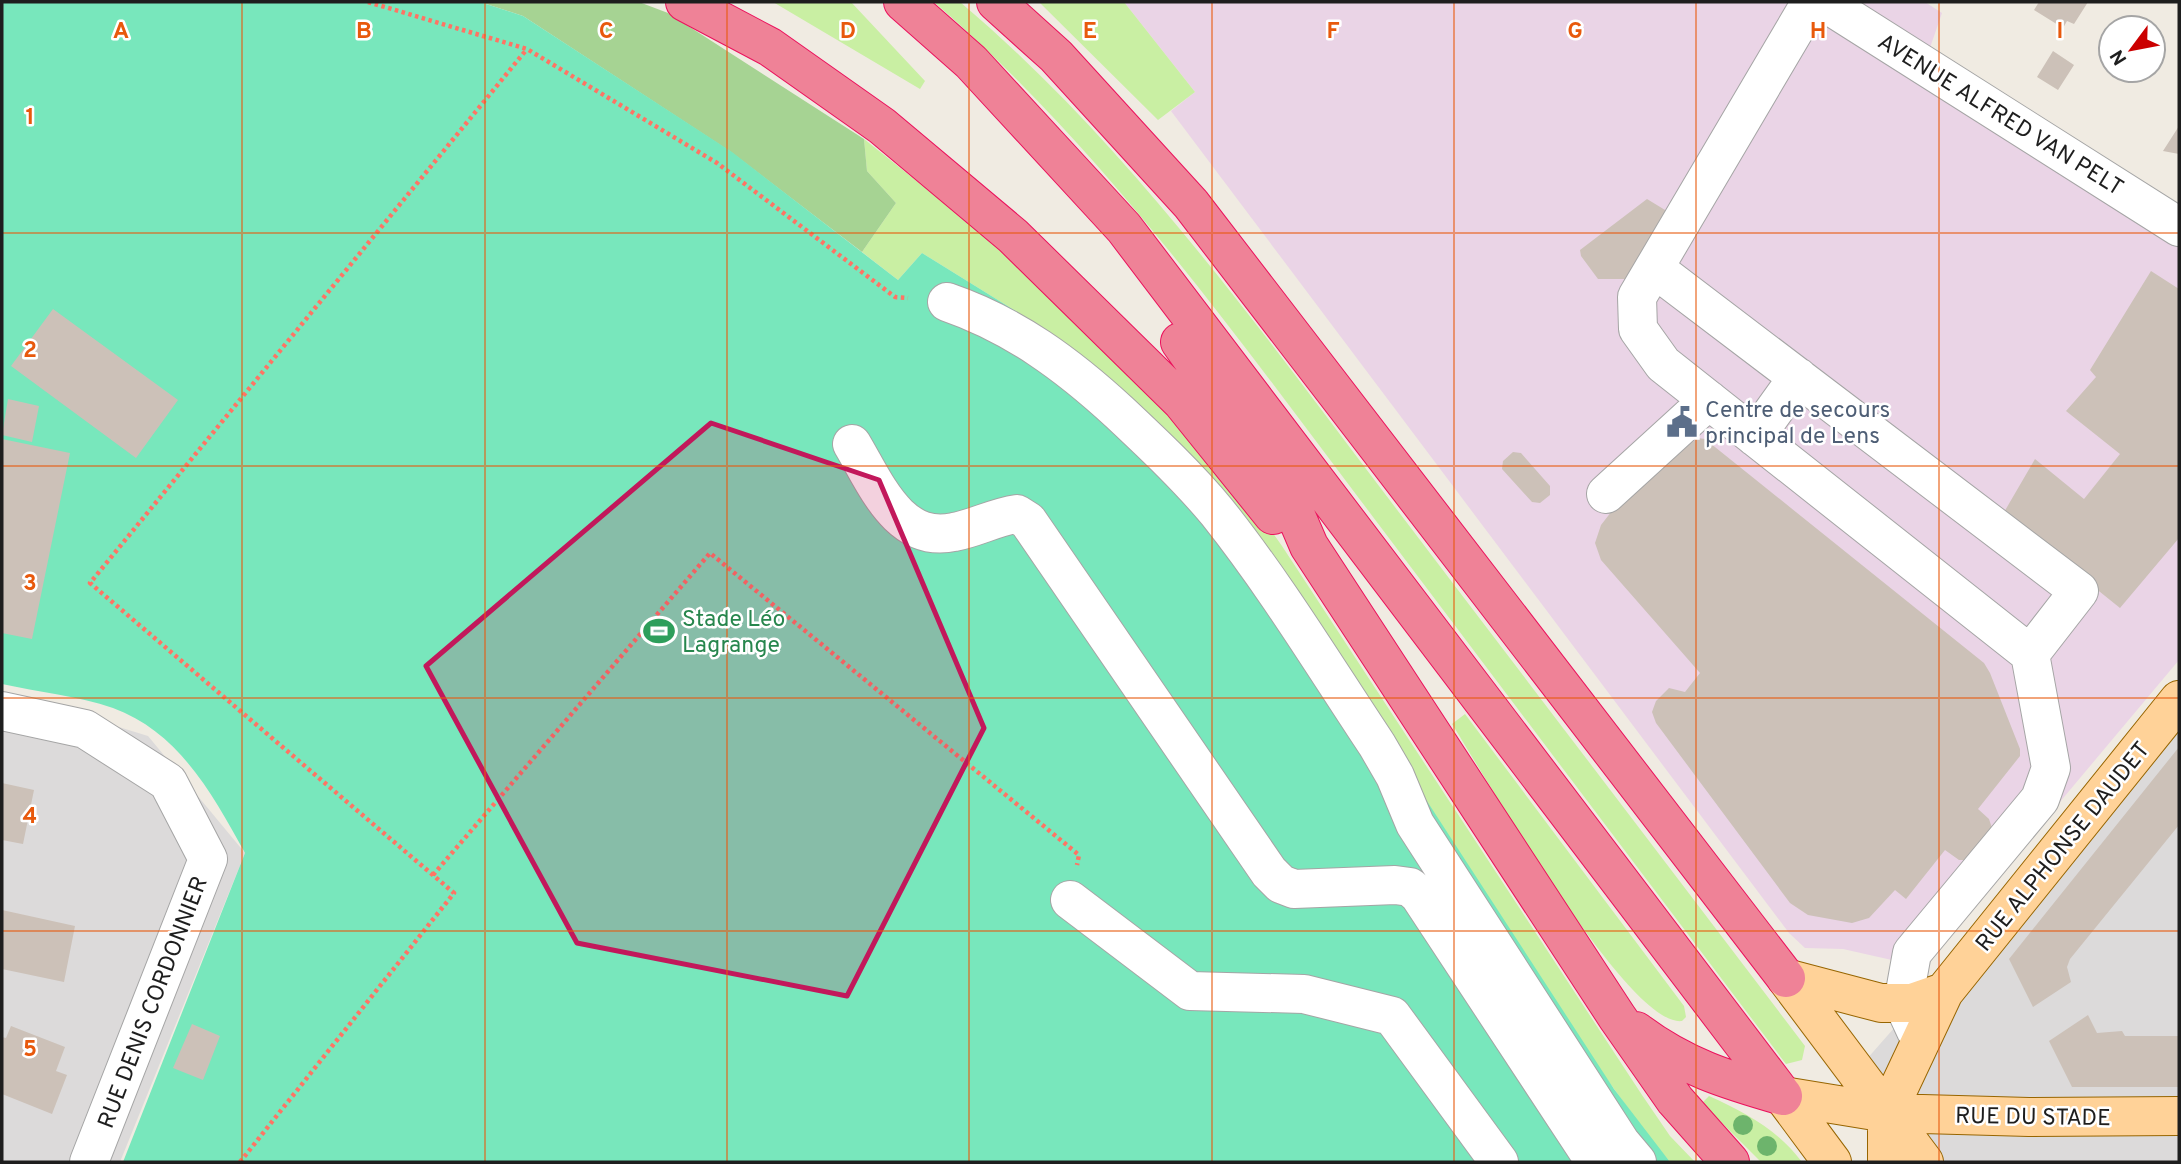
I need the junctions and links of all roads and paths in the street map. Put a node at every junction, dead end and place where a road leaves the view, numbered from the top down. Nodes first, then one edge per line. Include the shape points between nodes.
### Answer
1 (368, 2) edge
2 (685, 2) edge
3 (903, 2) edge
4 (996, 2) edge
5 (1811, 2) edge
6 (1824, 2) edge
7 (527, 48) junction
8 (2179, 227) edge
9 (1124, 228) junction
10 (1654, 268) junction
11 (947, 302) joint
12 (1798, 377) junction
13 (1709, 401) junction
14 (1755, 437) junction
15 (852, 444) dead end
16 (1606, 494) dead end
17 (1309, 546) junction
18 (2030, 654) junction
19 (2179, 700) edge
20 (2, 710) edge
21 (433, 875) junction
22 (1070, 900) joint
23 (1786, 978) junction
24 (1944, 992) junction
25 (1903, 1003) junction
26 (1617, 1017) junction
27 (1921, 1041) junction
28 (1783, 1096) junction
29 (1887, 1113) junction
30 (2179, 1116) edge
31 (89, 1162) edge
32 (240, 1162) edge
33 (1499, 1162) edge
34 (1595, 1162) edge
35 (1637, 1162) edge
36 (1730, 1162) edge
37 (1832, 1162) edge
38 (1887, 1162) edge
39 (1923, 1162) edge

1 - 7 path
2 - 17 highway via 770,47 882,126 1013,236 1182,402 1274,516
3 - 9 highway via 971,62
4 - 23 highway via 1056,56 1191,204
5 - 10 street
6 - 8 street, AVENUE ALFRED VAN PELT
7 - 11 path via 717,163 895,297
7 - 21 path via 90,583
9 - 17 highway via 1159,313 1285,490
9 - 28 highway
10 - 12 street
10 - 13 street via 1636,297 1638,329 1663,364
11 - 35 street via 989,316 1083,379 1215,510 1258,565 1377,745 1415,824
12 - 14 street
12 - 18 street via 2078,591
13 - 14 street
13 - 16 street
14 - 18 street
15 - 34 street via 893,511 914,530 932,535 955,532 1017,514 1028,521 1281,884 1294,889 1395,885 1410,887 1419,895
17 - 26 highway
18 - 25 street via 2051,768 2039,799 1912,953
19 - 24 main road, RUE ALPHONSE DAUDET
20 - 31 street, RUE DENIS CORDONNIER via 85,729 168,782 208,859
21 - 22 path via 710,554 1079,855
21 - 32 path via 454,893
22 - 33 street via 1190,991 1304,994 1392,1016
23 - 25 main road via 1860,999
23 - 29 main road
24 - 25 main road
24 - 27 main road, RUE ALPHONSE DAUDET
25 - 27 street
26 - 28 highway via 1668,1056
26 - 36 highway via 1675,1100
27 - 29 main road, RUE ALPHONSE DAUDET
28 - 29 main road, RUE DU STADE
28 - 37 main road
29 - 30 main road, RUE DU STADE
29 - 38 main road
29 - 39 main road

